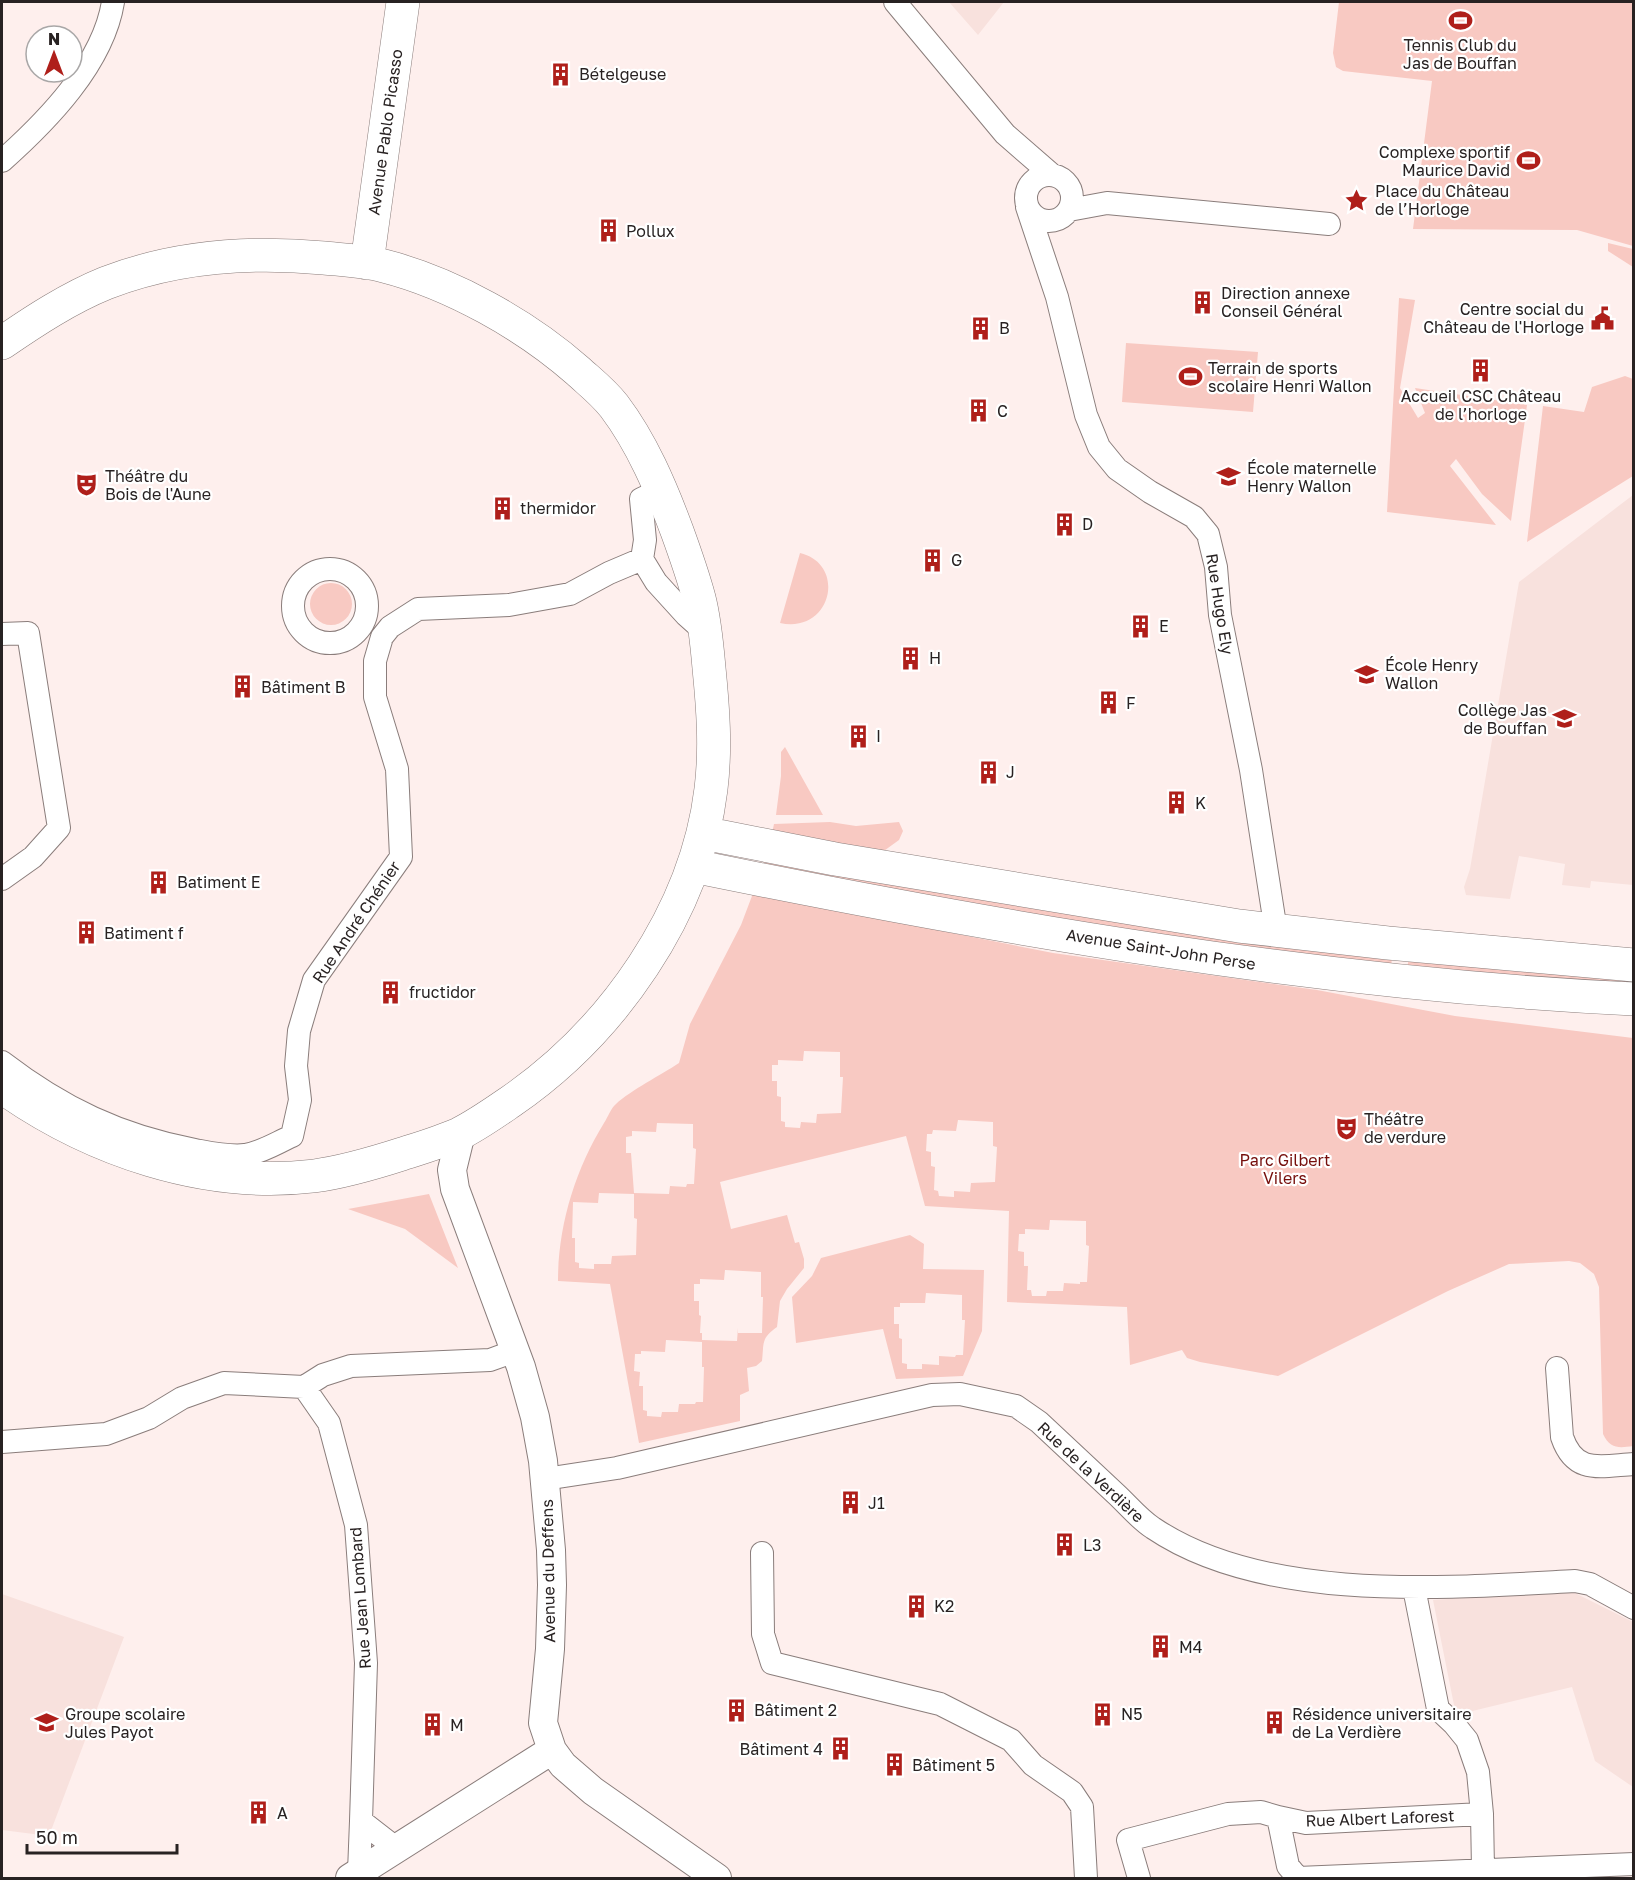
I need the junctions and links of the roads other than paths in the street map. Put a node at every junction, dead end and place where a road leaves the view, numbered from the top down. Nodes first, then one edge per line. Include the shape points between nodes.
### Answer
1 (113, 2) edge
2 (403, 2) edge
3 (895, 2) edge
4 (1017, 147) junction
5 (2, 161) edge
6 (1060, 180) junction
7 (1026, 200) junction
8 (1107, 203) junction
9 (1063, 215) junction
10 (1329, 224) dead end
11 (367, 263) junction
12 (1047, 264) junction
13 (2, 343) edge
14 (651, 494) junction
15 (642, 559) junction
16 (363, 623) dead end
17 (705, 632) junction
18 (2, 634) edge
19 (382, 637) junction
20 (703, 833) junction
21 (693, 866) junction
22 (2, 879) edge
23 (1276, 931) junction
24 (1634, 965) edge
25 (1634, 999) edge
26 (2, 1062) edge
27 (2, 1087) edge
28 (461, 1133) junction
29 (420, 1149) junction
30 (454, 1189) junction
31 (515, 1351) junction
32 (1557, 1368) dead end
33 (304, 1387) junction
34 (2, 1442) edge
35 (1634, 1464) edge
36 (545, 1479) junction
37 (762, 1553) dead end
38 (1414, 1588) junction
39 (1634, 1608) edge
40 (552, 1750) junction
41 (1482, 1814) junction
42 (1278, 1817) junction
43 (361, 1821) junction
44 (397, 1849) junction
45 (1634, 1864) edge
46 (1483, 1869) junction
47 (354, 1875) edge
48 (717, 1878) edge
49 (1086, 1878) edge
50 (1139, 1878) edge

1 - 5 street via 103,36 84,70 36,130
2 - 11 main road, Avenue Pablo Picasso
3 - 4 street
4 - 6 street
4 - 7 street, Rue Hugo Ely
6 - 7 street via 1038,177 1032,181
6 - 8 street
6 - 9 street via 1073,198
7 - 9 street via 1037,218 1051,221
7 - 12 street, Rue Hugo Ely
8 - 9 street
8 - 10 street
9 - 12 street, Rue Hugo Ely
11 - 13 main road via 262,254 220,256 165,266 80,295
11 - 14 main road via 396,270 472,300 568,362 612,404 639,446
12 - 23 street, Rue Hugo Ely via 1086,415 1099,447 1117,469 1194,517 1208,534
14 - 15 street
14 - 17 main road via 687,559
15 - 17 street via 656,582
15 - 19 street via 570,594 509,605 418,609
16 - 19 street
17 - 20 main road via 714,761
18 - 22 street via 28,633 59,828 33,857
19 - 26 street, Rue André Chénier via 375,661 375,697 397,770 401,857 314,980 299,1031 296,1066 300,1100 292,1136 244,1155 166,1144 99,1122 51,1097
20 - 21 main road
20 - 23 main road via 835,860
21 - 25 main road, Avenue Saint-John Perse via 975,919 1260,965 1419,983
21 - 28 main road via 642,968 589,1035 531,1087
23 - 24 main road
27 - 29 main road via 34,1110 80,1133 134,1155 204,1173 262,1178 312,1176
28 - 29 main road
28 - 30 street, Avenue du Deffens via 452,1170
29 - 30 street, Avenue du Deffens via 442,1170
30 - 31 street, Avenue du Deffens
31 - 33 street via 483,1361 351,1366 323,1375
31 - 36 street, Avenue du Deffens via 535,1417
32 - 35 street via 1562,1437 1574,1458 1587,1466
33 - 34 street via 224,1383 106,1434
33 - 43 street, Rue Jean Lombard via 329,1423 356,1525 366,1663
36 - 38 street, Rue de la Verdière via 610,1469 932,1395 960,1394 1016,1406 1040,1422 1151,1527 1201,1555 1254,1571 1328,1583
36 - 40 street, Avenue du Deffens via 552,1585 543,1723
37 - 49 street via 764,1634 772,1663 940,1704 1011,1740 1033,1765 1072,1792 1082,1808
38 - 39 street, Rue de la Verdière via 1575,1581 1596,1587
38 - 41 street via 1438,1709 1467,1740 1478,1772
40 - 44 street
40 - 48 street via 593,1791
41 - 42 street, Rue Albert Laforest via 1306,1823
41 - 46 street
42 - 46 street via 1288,1866 1298,1878
42 - 50 street, Rue Albert Laforest via 1260,1812 1228,1814 1128,1840
43 - 44 street
43 - 47 street, Rue Jean Lombard
44 - 47 street
45 - 46 street

